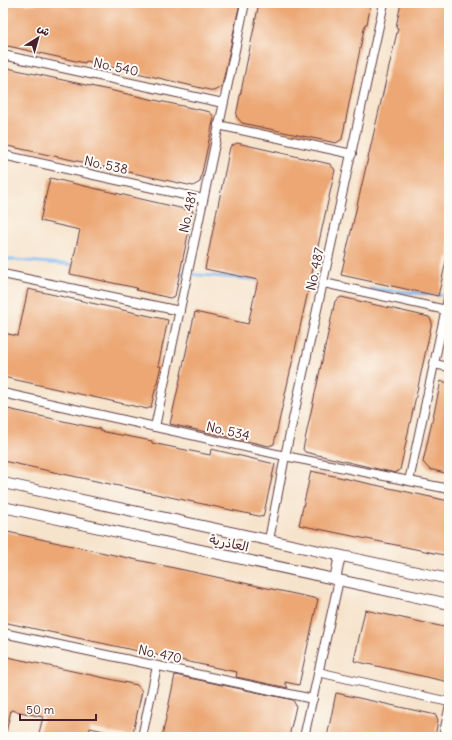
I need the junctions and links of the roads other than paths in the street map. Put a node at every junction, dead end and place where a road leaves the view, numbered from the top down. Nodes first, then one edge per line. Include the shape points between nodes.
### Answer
1 (245, 3) edge
2 (384, 3) edge
3 (3, 55) edge
4 (223, 103) junction
5 (218, 125) junction
6 (352, 154) junction
7 (3, 155) edge
8 (203, 199) junction
9 (3, 274) edge
10 (324, 283) junction
11 (449, 294) edge
12 (446, 310) junction
13 (180, 311) junction
14 (434, 364) junction
15 (449, 367) edge
16 (3, 393) edge
17 (155, 427) junction
18 (285, 456) junction
19 (409, 481) junction
20 (3, 482) edge
21 (449, 489) edge
22 (3, 507) edge
23 (269, 540) junction
24 (340, 556) junction
25 (449, 579) edge
26 (337, 580) junction
27 (449, 604) edge
28 (3, 633) edge
29 (157, 666) junction
30 (318, 672) junction
31 (312, 699) junction
32 (449, 702) edge
33 (449, 709) edge
34 (142, 737) edge
35 (304, 737) edge
36 (443, 737) edge

1 - 4 street, No. 481
2 - 6 street, No. 487
3 - 4 street, No. 540
4 - 5 street, No. 481
5 - 6 street
5 - 8 street, No. 481
6 - 10 street, No. 487
7 - 8 street, No. 538
8 - 13 street, No. 481
9 - 13 street
10 - 12 street
10 - 18 street, No. 487
11 - 12 street
12 - 14 street
13 - 17 street, No. 481
14 - 15 street
14 - 19 street
16 - 17 street, No. 534
17 - 18 street, No. 534
18 - 19 street, No. 534
18 - 23 street, No. 487
19 - 21 street, No. 534
20 - 23 street, العاذرية
22 - 26 street, العاذرية
23 - 24 street, العاذرية
24 - 25 street, العاذرية
24 - 26 street
26 - 27 street, العاذرية
26 - 30 street
28 - 29 street, No. 470
29 - 31 street, No. 470
29 - 34 street
30 - 31 street
30 - 32 street
31 - 35 street
33 - 36 street

